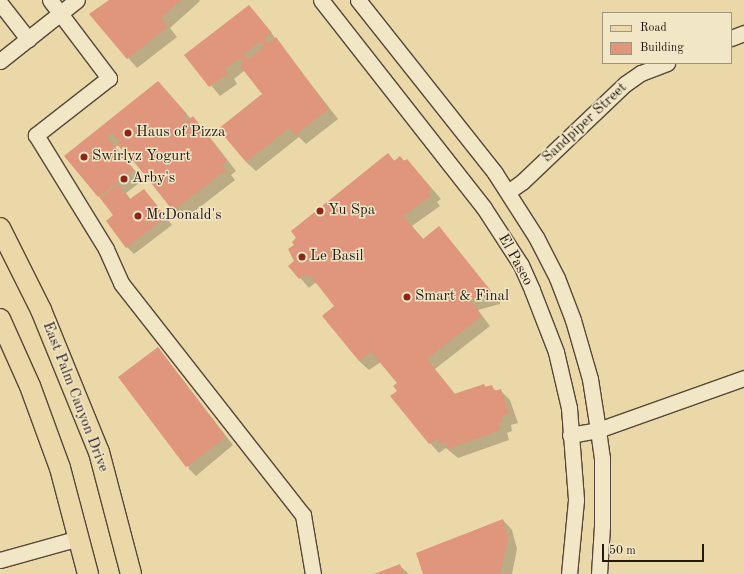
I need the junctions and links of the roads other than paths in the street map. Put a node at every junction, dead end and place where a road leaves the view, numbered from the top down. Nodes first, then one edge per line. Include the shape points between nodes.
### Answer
1 (50, 0) edge
2 (77, 0) edge
3 (321, 0) edge
4 (358, 0) edge
5 (0, 4) edge
6 (60, 13) junction
7 (744, 33) edge
8 (732, 38) edge
9 (28, 39) junction
10 (0, 61) edge
11 (664, 64) edge
12 (508, 192) junction
13 (0, 228) edge
14 (0, 319) edge
15 (744, 378) edge
16 (598, 430) junction
17 (570, 435) junction
18 (79, 538) junction
19 (0, 560) edge
20 (88, 574) edge
21 (131, 574) edge
22 (313, 574) edge
23 (569, 574) edge
24 (599, 574) edge

1 - 6 street
2 - 6 street
3 - 17 street, El Paseo via 484,208 521,266 556,352 569,408
4 - 12 street, El Paseo
5 - 9 street
6 - 9 street
6 - 22 street via 109,78 36,135 106,249 121,283 303,516
7 - 8 street
9 - 10 street
11 - 12 street, Sandpiper Street via 641,73 625,84 522,182
12 - 16 street, El Paseo via 543,251 573,320 590,379
13 - 21 main road, East Palm Canyon Drive via 41,310 99,452
14 - 18 main road via 30,386 60,468
15 - 16 street
16 - 17 street
16 - 24 street, El Paseo via 602,458
17 - 23 street, El Paseo via 576,500
18 - 19 street
18 - 20 main road

